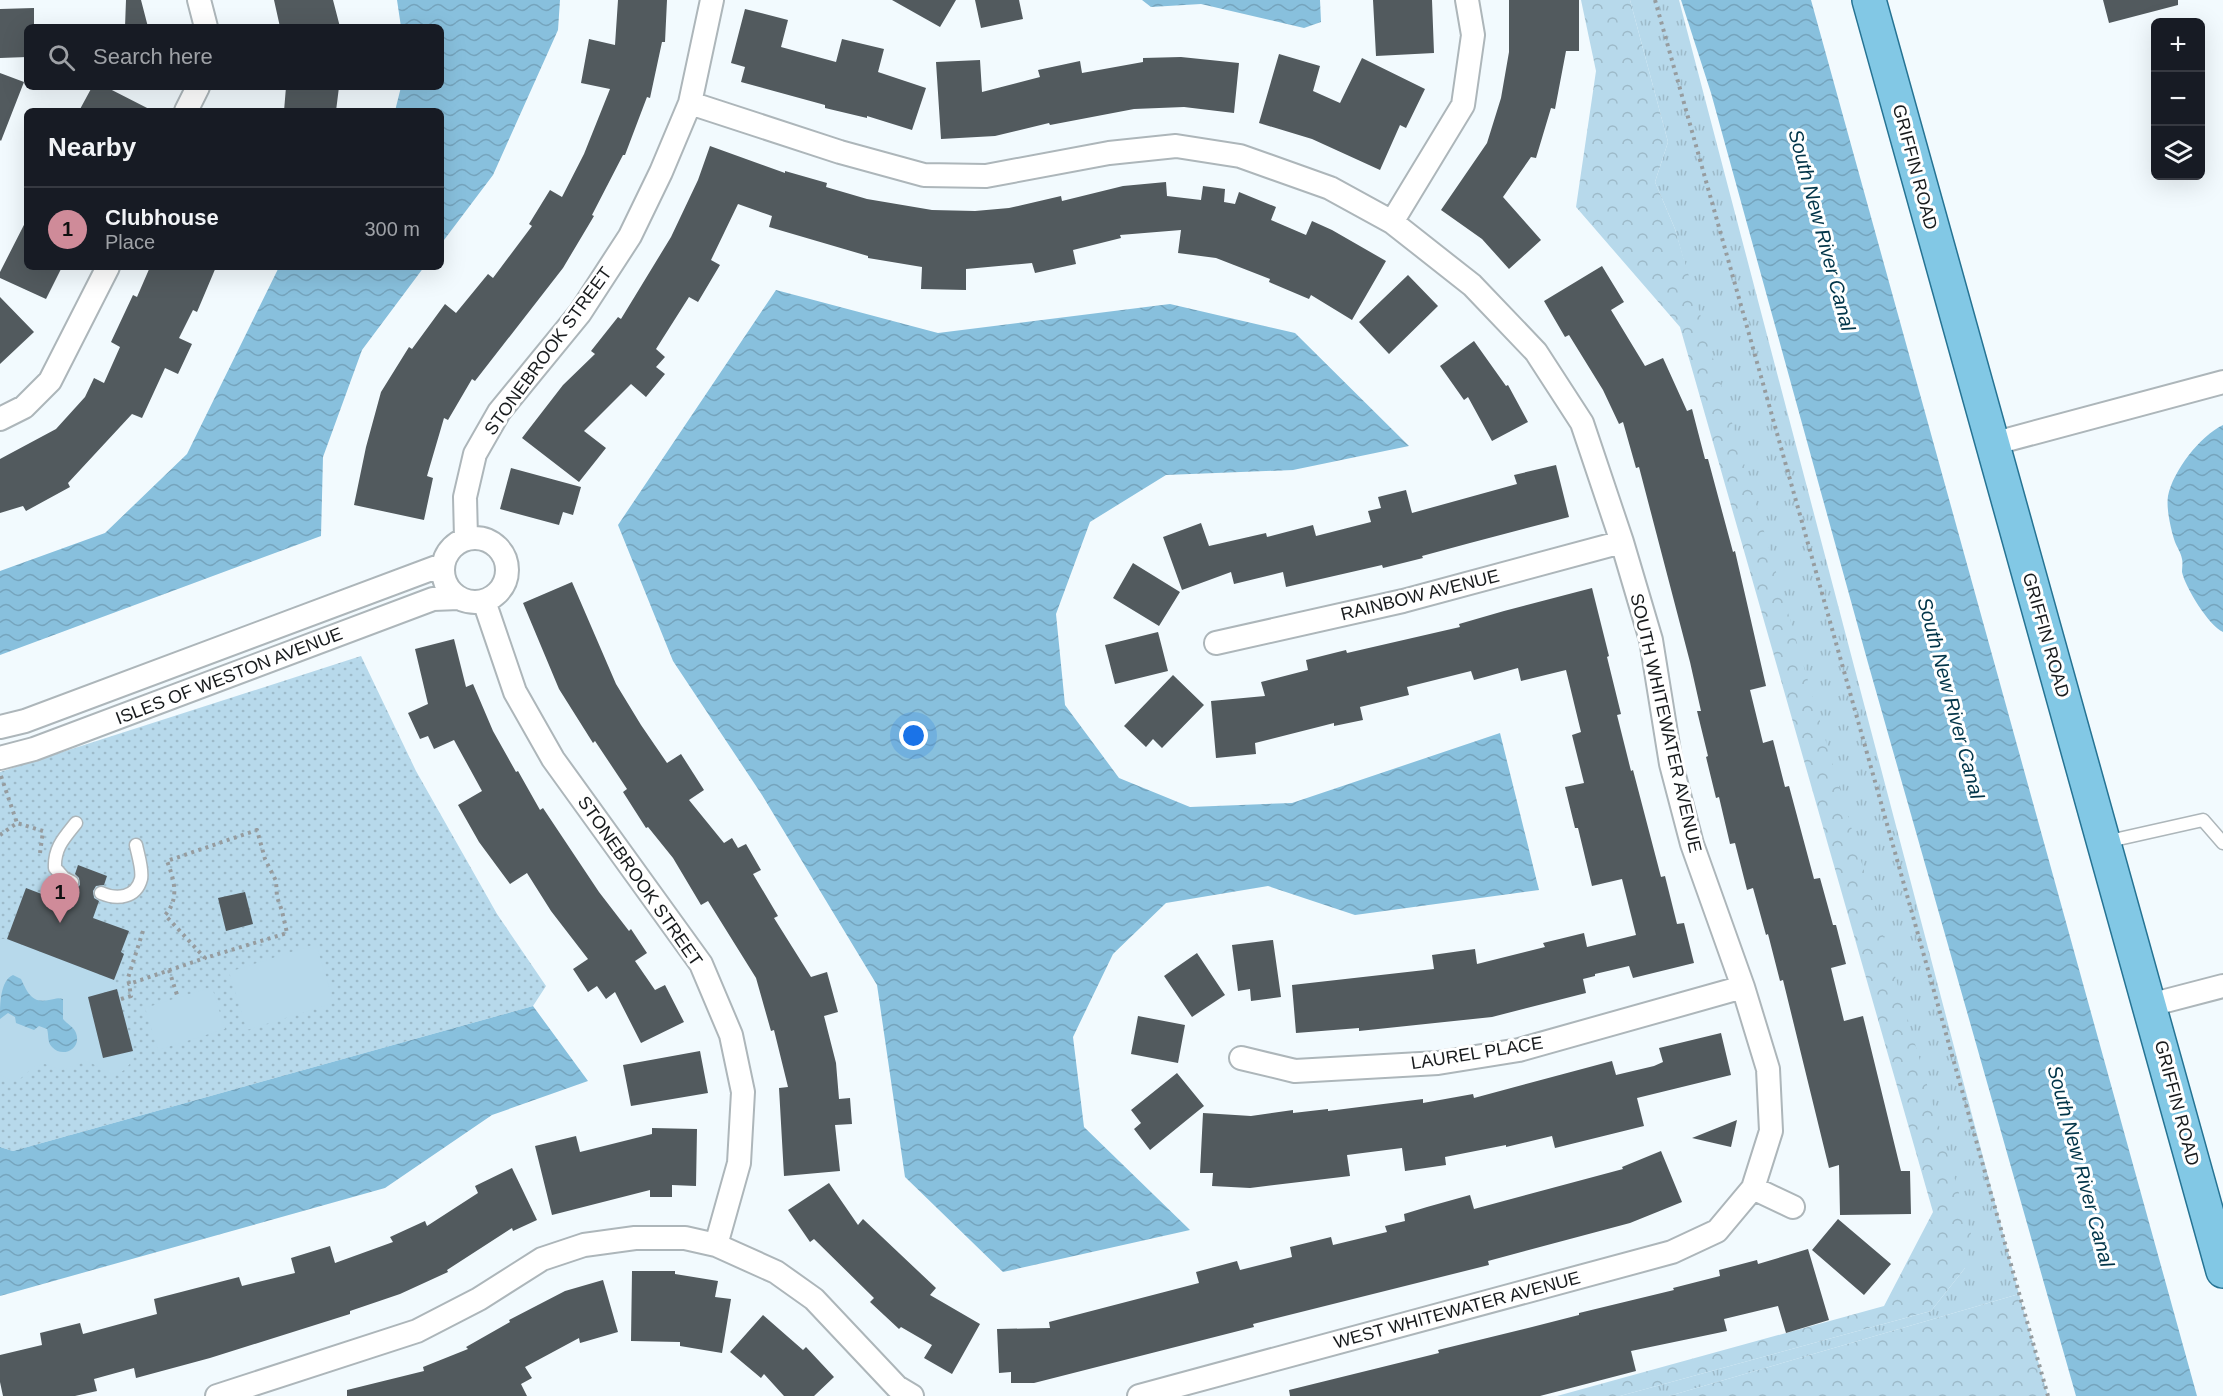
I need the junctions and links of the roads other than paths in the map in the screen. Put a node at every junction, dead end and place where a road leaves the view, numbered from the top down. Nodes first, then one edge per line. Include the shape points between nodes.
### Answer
1 (199, 0) edge
2 (712, 0) edge
3 (1467, 0) edge
4 (1869, 0) edge
5 (205, 24) edge
6 (196, 90) edge
7 (690, 103) junction
8 (188, 108) edge
9 (1392, 222) junction
10 (106, 270) edge
11 (2223, 382) edge
12 (0, 419) edge
13 (1992, 444) junction
14 (466, 538) junction
15 (1622, 542) junction
16 (442, 566) junction
17 (459, 598) junction
18 (484, 601) junction
19 (1216, 643) dead end
20 (0, 728) edge
21 (0, 758) edge
22 (76, 823) dead end
23 (2104, 843) junction
24 (2223, 843) edge
25 (136, 845) dead end
26 (72, 882) dead end
27 (101, 893) dead end
28 (2223, 986) edge
29 (1743, 987) junction
30 (2150, 1005) junction
31 (1241, 1058) dead end
32 (1753, 1188) junction
33 (1793, 1207) dead end
34 (716, 1245) junction
35 (2223, 1271) edge
36 (217, 1396) edge
37 (912, 1396) edge
38 (1139, 1396) edge

1 - 5 street
2 - 7 street, STONEBROOK STREET
3 - 9 street via 1473,35 1463,105
4 - 13 main road, GRIFFIN ROAD
6 - 8 street
7 - 9 street, SOUTH WHITEWATER AVENUE via 924,175 986,176 1109,153 1176,146 1240,156 1330,188
7 - 14 street, STONEBROOK STREET via 630,236 580,313 499,412 475,454 465,497
9 - 15 street, SOUTH WHITEWATER AVENUE via 1472,285 1536,352 1582,423
10 - 12 street via 50,381 24,407
11 - 13 street
13 - 23 main road, GRIFFIN ROAD
14 - 16 street via 446,554
14 - 18 street via 491,541 506,561 503,585
15 - 19 street, RAINBOW AVENUE via 1403,601
15 - 29 street, SOUTH WHITEWATER AVENUE via 1651,640 1671,764 1692,844
16 - 17 street via 449,590
16 - 20 street, ISLES OF WESTON AVENUE
17 - 18 street
17 - 21 street, ISLES OF WESTON AVENUE via 433,599 34,749
18 - 34 street, STONEBROOK STREET via 515,692 553,759 701,964 731,1035 743,1092 739,1163
22 - 26 lane via 54,855 55,868
23 - 24 lane via 2203,820
23 - 30 main road, GRIFFIN ROAD
25 - 27 lane via 142,877 135,891 123,897
28 - 30 street
29 - 31 street, LAUREL PLACE via 1519,1050 1438,1063 1295,1071
29 - 32 street, SOUTH WHITEWATER AVENUE via 1768,1069 1771,1131
30 - 35 main road, GRIFFIN ROAD
32 - 33 street
32 - 38 street, WEST WHITEWATER AVENUE via 1717,1232 1672,1252
34 - 36 street via 685,1238 635,1238 584,1245 542,1259 479,1299 417,1330
34 - 37 street via 776,1272 814,1299 897,1387

